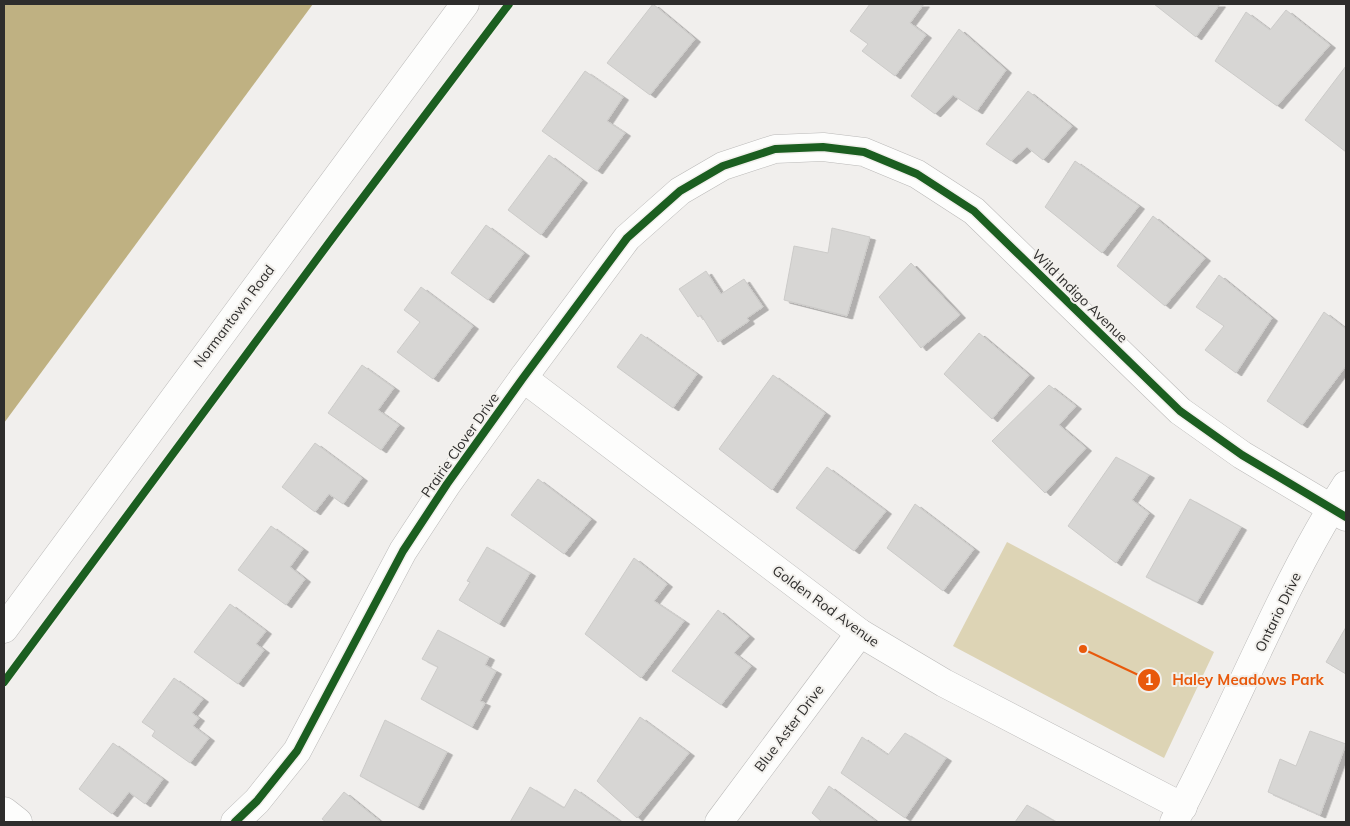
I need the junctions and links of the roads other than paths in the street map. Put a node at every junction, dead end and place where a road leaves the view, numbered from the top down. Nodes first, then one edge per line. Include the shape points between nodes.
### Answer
1 (465, 4) edge
2 (775, 149) joint
3 (523, 378) junction
4 (1346, 485) edge
5 (1339, 513) edge
6 (4, 629) edge
7 (860, 633) junction
8 (4, 811) edge
9 (1178, 815) edge
10 (18, 822) edge
11 (235, 822) edge
12 (719, 822) edge

1 - 6 street, Normantown Road
2 - 3 street, Prairie Clover Drive via 723,166 680,191 628,238
2 - 5 street, Wild Indigo Avenue via 822,147 864,152 917,174 966,205 1180,411 1242,455
3 - 7 street, Golden Rod Avenue
3 - 11 street, Prairie Clover Drive via 402,551 297,751 257,802
4 - 5 street, Ontario Drive
5 - 9 street, Ontario Drive via 1283,600
7 - 9 street, Golden Rod Avenue
7 - 12 street, Blue Aster Drive
8 - 10 street

